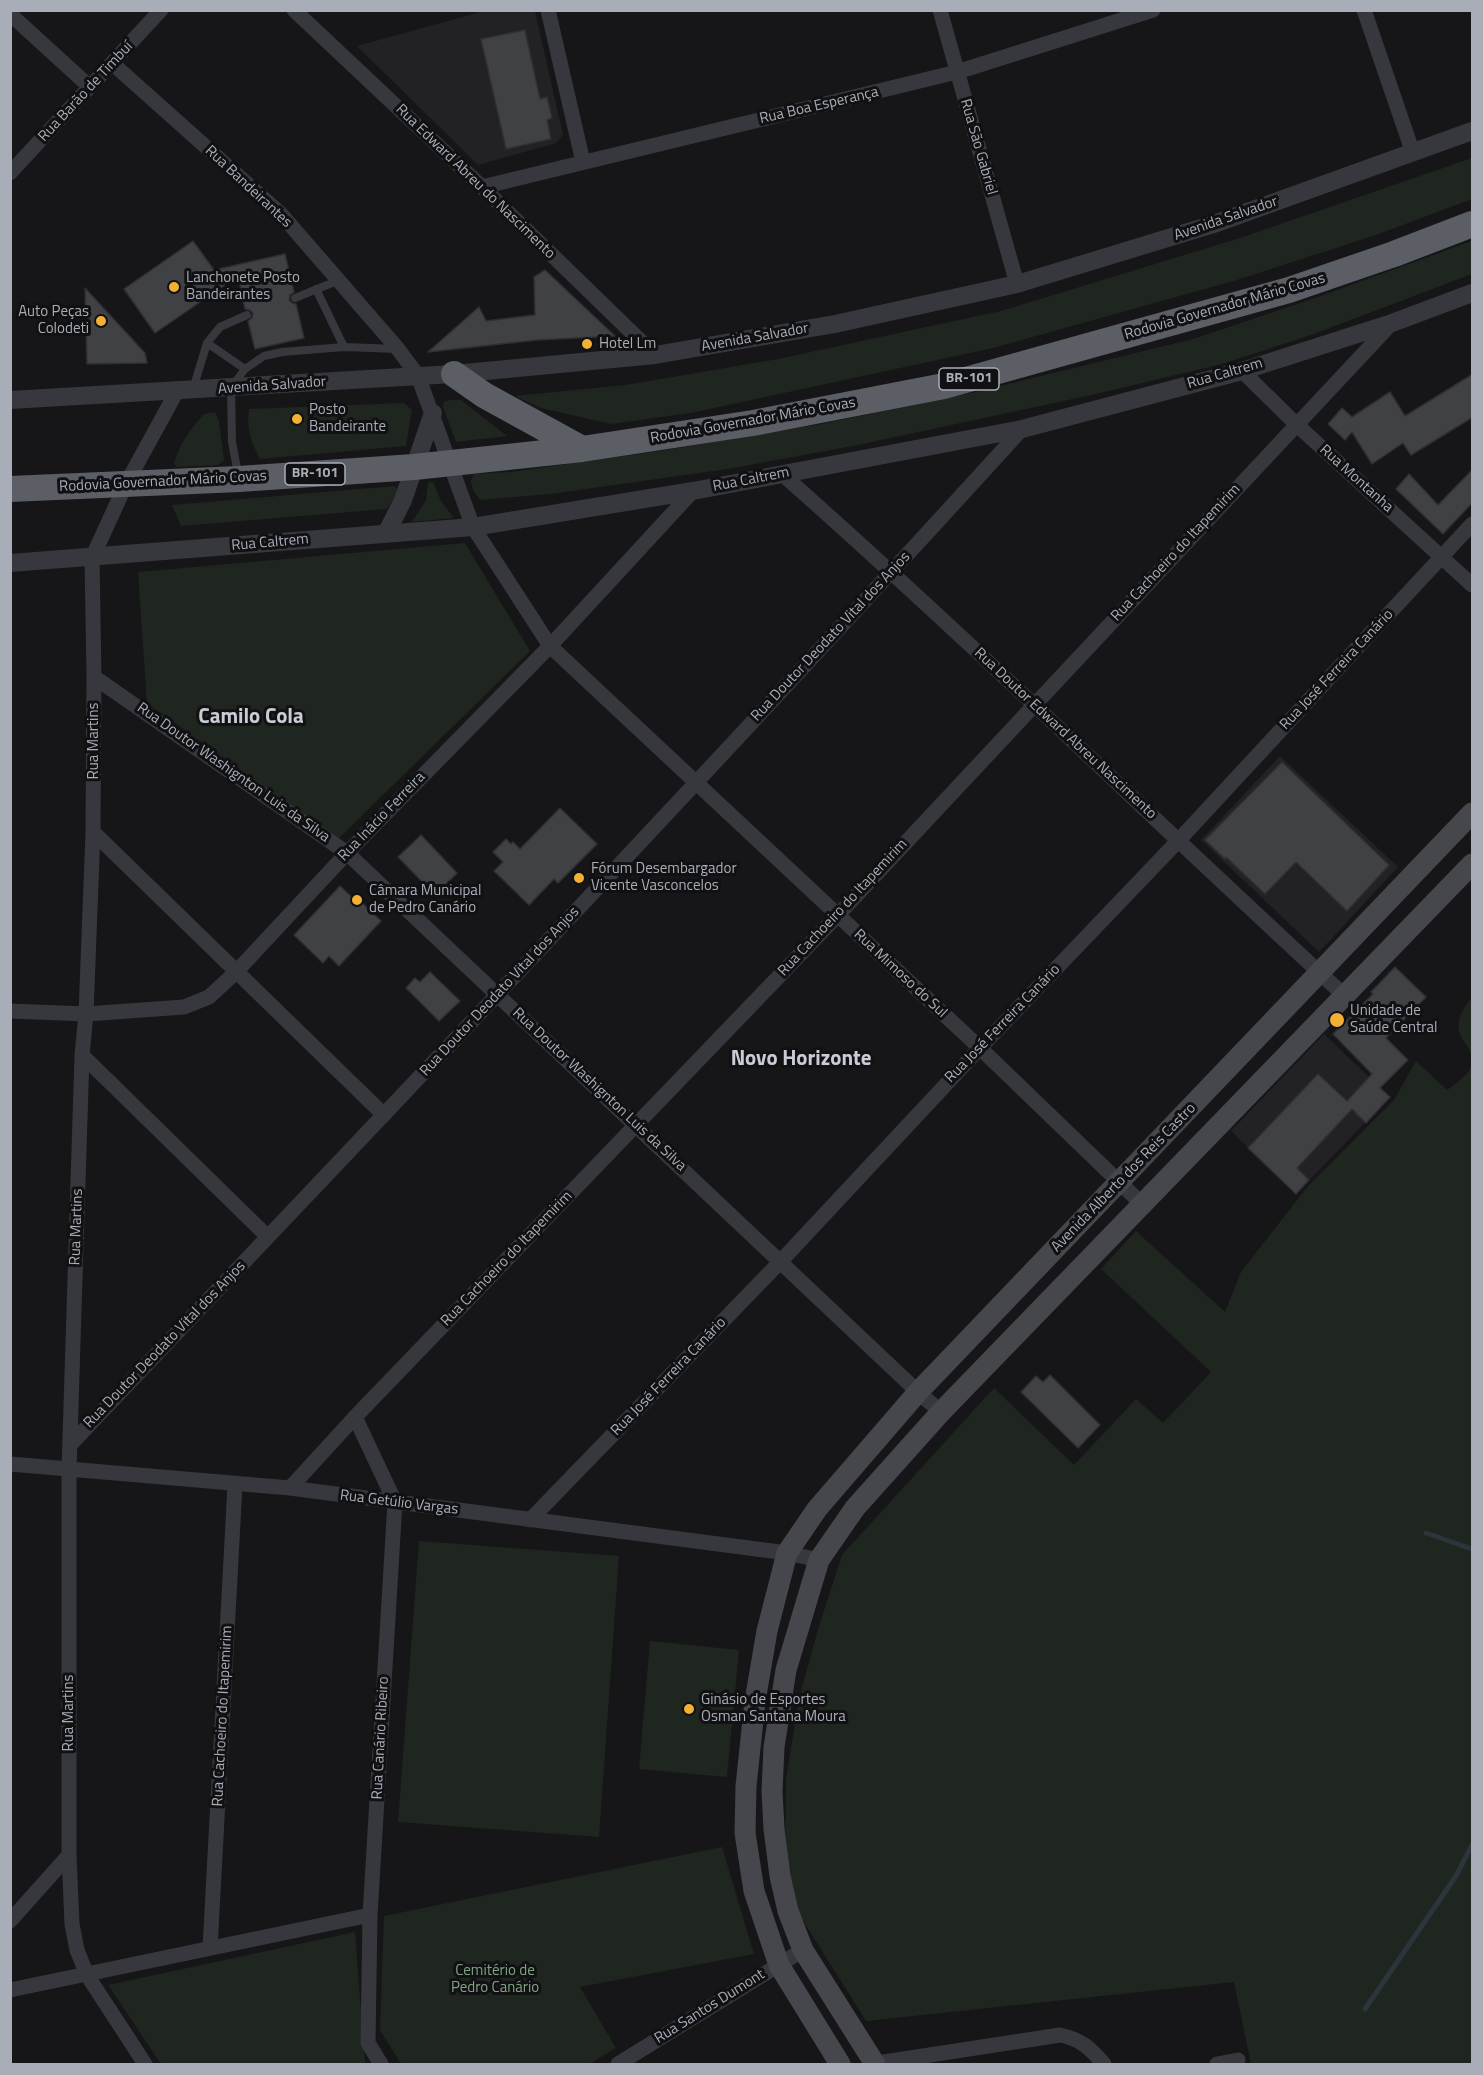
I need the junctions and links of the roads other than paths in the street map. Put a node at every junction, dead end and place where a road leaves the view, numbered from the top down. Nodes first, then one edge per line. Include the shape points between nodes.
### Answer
1 (161, 10) edge
2 (294, 10) edge
3 (548, 10) edge
4 (940, 10) edge
5 (1153, 10) edge
6 (1364, 10) edge
7 (10, 14) edge
8 (114, 64) junction
9 (957, 72) junction
10 (90, 87) junction
11 (1473, 131) edge
12 (1413, 153) junction
13 (583, 162) junction
14 (10, 173) edge
15 (482, 187) junction
16 (1473, 225) edge
17 (338, 281) junction
18 (1017, 284) junction
19 (316, 289) junction
20 (1472, 294) edge
21 (295, 298) dead end
22 (247, 315) dead end
23 (1392, 323) junction
24 (207, 343) junction
25 (344, 347) junction
26 (398, 349) junction
27 (655, 355) junction
28 (245, 369) junction
29 (1242, 370) junction
30 (454, 374) junction
31 (418, 376) junction
32 (231, 388) junction
33 (185, 391) junction
34 (10, 400) edge
35 (433, 413) junction
36 (1297, 425) junction
37 (1022, 429) junction
38 (582, 449) junction
39 (449, 464) junction
40 (414, 467) junction
41 (782, 474) junction
42 (238, 479) junction
43 (126, 484) junction
44 (10, 489) edge
45 (693, 491) junction
46 (1473, 524) edge
47 (473, 527) junction
48 (386, 534) junction
49 (1442, 556) junction
50 (92, 558) junction
51 (10, 563) edge
52 (892, 572) junction
53 (1473, 585) edge
54 (550, 646) junction
55 (94, 676) junction
56 (1034, 703) junction
57 (695, 782) junction
58 (1473, 813) edge
59 (93, 832) junction
60 (1178, 841) junction
61 (348, 853) junction
62 (1473, 864) edge
63 (837, 916) junction
64 (236, 972) junction
65 (1320, 973) junction
66 (498, 995) junction
67 (1346, 997) junction
68 (10, 1011) edge
69 (86, 1014) junction
70 (980, 1048) junction
71 (82, 1055) junction
72 (384, 1115) junction
73 (636, 1125) junction
74 (1121, 1183) junction
75 (1143, 1205) junction
76 (268, 1237) junction
77 (781, 1261) junction
78 (918, 1392) junction
79 (941, 1412) junction
80 (355, 1417) junction
81 (70, 1445) junction
82 (10, 1464) edge
83 (69, 1470) junction
84 (235, 1485) junction
85 (290, 1488) junction
86 (395, 1502) junction
87 (530, 1520) junction
88 (787, 1553) junction
89 (819, 1560) junction
90 (69, 1855) junction
91 (370, 1915) junction
92 (10, 1921) edge
93 (210, 1948) junction
94 (803, 1950) junction
95 (779, 1965) junction
96 (87, 1975) junction
97 (10, 1990) edge
98 (1238, 2060) dead end
99 (145, 2064) edge
100 (381, 2064) edge
101 (618, 2064) edge
102 (840, 2064) edge
103 (874, 2064) edge
104 (1104, 2064) edge
105 (1217, 2064) edge

1 - 8 street, Rua Barão de Timbuí
2 - 15 street, Rua Edward Abreu do Nascimento
3 - 13 street
4 - 9 street, Rua São Gabriel
5 - 9 street, Rua Boa Esperança
6 - 12 street
7 - 10 street
8 - 10 street, Rua Barão de Timbuí
8 - 17 street, Rua Bandeirantes via 280,213
9 - 13 street, Rua Boa Esperança
9 - 18 street, Rua São Gabriel
10 - 14 street, Rua Barão de Timbuí
11 - 12 street, Avenida Salvador
12 - 18 street, Avenida Salvador via 1214,224
13 - 15 street, Rua Boa Esperança
15 - 27 street, Rua Edward Abreu do Nascimento
16 - 38 highway, Rodovia Governador Mário Covas / BR-101 via 1289,290 944,386 753,423
17 - 19 lane
17 - 26 street, Rua Bandeirantes
18 - 27 street, Avenida Salvador via 835,324
19 - 21 lane
19 - 25 lane
20 - 23 street, Rua Caltrem
22 - 24 lane via 220,327
23 - 29 street, Rua Caltrem
23 - 36 street, Rua Cachoeiro do Itapemirim
24 - 28 lane
24 - 33 lane
25 - 26 lane
25 - 28 lane via 282,352 264,356
26 - 31 street, Rua Bandeirantes
27 - 30 street, Avenida Salvador
28 - 32 lane
29 - 36 street, Rua Montanha
29 - 37 street, Rua Caltrem
30 - 31 street, Avenida Salvador
30 - 38 highway via 483,395
31 - 32 street, Avenida Salvador
31 - 35 street, Rua Bandeirantes
32 - 33 street, Avenida Salvador
32 - 42 lane via 232,442
33 - 34 street, Avenida Salvador
33 - 43 street, Rua Martins
35 - 39 street, Rua Bandeirantes
35 - 40 street
36 - 49 street, Rua Montanha
36 - 56 street, Rua Cachoeiro do Itapemirim
37 - 41 street, Rua Caltrem
37 - 52 street, Rua Doutor Deodato Vital dos Anjos
38 - 39 highway, Rodovia Governador Mário Covas / BR-101
39 - 40 highway, Rodovia Governador Mário Covas / BR-101
39 - 47 street, Rua Bandeirantes
40 - 42 highway, Rodovia Governador Mário Covas / BR-101
40 - 48 street via 404,500
41 - 45 street, Rua Caltrem
41 - 52 street, Rua Doutor Edward Abreu Nascimento
42 - 43 highway, Rodovia Governador Mário Covas / BR-101
43 - 44 highway, Rodovia Governador Mário Covas / BR-101
43 - 50 street, Rua Martins
45 - 47 street, Rua Caltrem
45 - 54 street, Rua Inácio Ferreira
46 - 49 street, Rua José Ferreira Canário
47 - 48 street, Rua Caltrem
47 - 54 street, Rua Mimoso do Sul
48 - 50 street, Rua Caltrem
49 - 53 street, Rua Montanha
49 - 60 street, Rua José Ferreira Canário
50 - 51 street, Rua Caltrem
50 - 55 street, Rua Martins
52 - 56 street, Rua Doutor Edward Abreu Nascimento
52 - 57 street, Rua Doutor Deodato Vital dos Anjos
54 - 57 street, Rua Mimoso do Sul
54 - 61 street, Rua Inácio Ferreira
55 - 59 street, Rua Martins
55 - 61 street, Rua Doutor Washignton Luis da Silva
56 - 60 street, Rua Doutor Edward Abreu Nascimento
56 - 63 street, Rua Cachoeiro do Itapemirim
57 - 63 street, Rua Mimoso do Sul
57 - 66 street, Rua Doutor Deodato Vital dos Anjos
58 - 65 main road, Avenida Alberto dos Reis Castro
59 - 64 street
59 - 69 street, Rua Martins
60 - 65 street, Rua Doutor Edward Abreu Nascimento
60 - 70 street, Rua José Ferreira Canário
61 - 64 street, Rua Inácio Ferreira
61 - 66 street, Rua Doutor Washignton Luis da Silva
62 - 67 main road
63 - 70 street, Rua Mimoso do Sul
63 - 73 street, Rua Cachoeiro do Itapemirim
64 - 69 street, Rua Inácio Ferreira via 209,997 184,1007
64 - 72 street
65 - 67 street, Rua Doutor Edward Abreu Nascimento
65 - 74 main road, Avenida Alberto dos Reis Castro
66 - 72 street, Rua Doutor Deodato Vital dos Anjos
66 - 73 street, Rua Doutor Washignton Luis da Silva
67 - 75 main road
68 - 69 street, Rua Inácio Ferreira
69 - 71 street, Rua Martins
70 - 74 street, Rua Mimoso do Sul
70 - 77 street, Rua José Ferreira Canário
71 - 76 street
71 - 81 street, Rua Martins
72 - 76 street, Rua Doutor Deodato Vital dos Anjos
73 - 77 street, Rua Doutor Washignton Luis da Silva
73 - 80 street, Rua Cachoeiro do Itapemirim
74 - 75 street, Rua Mimoso do Sul
74 - 78 main road, Avenida Alberto dos Reis Castro
75 - 79 main road
76 - 81 street, Rua Doutor Deodato Vital dos Anjos
77 - 78 street, Rua Doutor Washignton Luis da Silva
77 - 87 street, Rua José Ferreira Canário
78 - 79 street, Rua Doutor Washignton Luis da Silva
78 - 88 main road, Avenida Alberto dos Reis Castro via 817,1509
79 - 89 main road via 855,1508
80 - 85 street, Rua Cachoeiro do Itapemirim
80 - 86 street, Rua Canário Ribeiro
81 - 83 street, Rua Martins
82 - 83 street, Rua Getúlio Vargas
83 - 84 street, Rua Getúlio Vargas
83 - 90 street, Rua Martins
84 - 85 street, Rua Getúlio Vargas
84 - 93 street, Rua Cachoeiro do Itapemirim
85 - 86 street, Rua Getúlio Vargas
86 - 87 street, Rua Getúlio Vargas
86 - 91 street, Rua Canário Ribeiro
87 - 88 street, Rua Getúlio Vargas
88 - 89 street, Rua Getúlio Vargas
88 - 95 main road via 765,1642 746,1786 746,1833 754,1891
89 - 94 main road via 786,1670 774,1747 772,1791 780,1876
90 - 92 street
90 - 96 street, Rua Martins via 72,1924
91 - 93 street
91 - 100 street, Rua Canário Ribeiro via 368,2043
93 - 96 street
94 - 95 street, Rua Santos Dumont
94 - 103 main road
95 - 101 street, Rua Santos Dumont
95 - 102 main road
96 - 97 street
96 - 99 street, Rua Martins
98 - 105 street
103 - 104 street via 1060,2035 1089,2046

